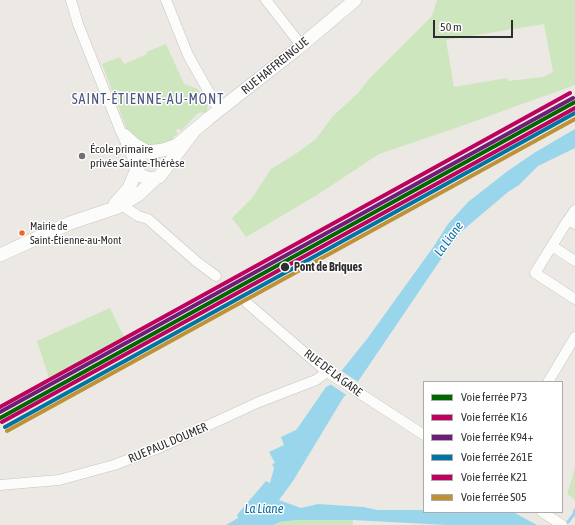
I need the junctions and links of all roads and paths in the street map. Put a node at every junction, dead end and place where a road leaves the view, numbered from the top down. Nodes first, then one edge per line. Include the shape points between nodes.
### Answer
1 (71, 0) edge
2 (166, 0) edge
3 (266, 0) edge
4 (355, 0) edge
5 (301, 45) junction
6 (219, 110) junction
7 (119, 127) junction
8 (194, 131) junction
9 (151, 151) junction
10 (137, 168) junction
11 (160, 174) junction
12 (126, 204) junction
13 (575, 210) edge
14 (572, 222) edge
15 (552, 246) junction
16 (0, 255) edge
17 (575, 260) edge
18 (216, 276) dead end
19 (575, 299) edge
20 (247, 303) dead end
21 (575, 337) edge
22 (331, 374) junction
23 (549, 381) edge
24 (423, 434) edge
25 (0, 485) edge
26 (543, 513) edge
27 (558, 523) edge

1 - 7 street
2 - 6 street via 185,48
3 - 5 street
4 - 5 street, RUE HAFFREINGUE
5 - 6 street, RUE HAFFREINGUE
6 - 8 street, RUE HAFFREINGUE
7 - 9 street via 132,141
7 - 10 street
8 - 9 street, RUE HAFFREINGUE via 174,147
8 - 11 street, RUE HAFFREINGUE
9 - 10 street via 143,153
9 - 11 street via 158,153 165,164
10 - 11 street via 144,178 151,179
10 - 12 street
11 - 12 street, RUE HAFFREINGUE
12 - 16 street via 62,227
12 - 18 street via 138,216 148,219
13 - 14 street
14 - 15 street
15 - 17 street
15 - 19 street via 535,273
20 - 22 street, RUE DE LA GARE
21 - 23 street
22 - 24 street, RUE DE LA GARE
22 - 25 street, RUE PAUL DOUMER via 259,402 161,447 114,465 59,480
26 - 27 street

